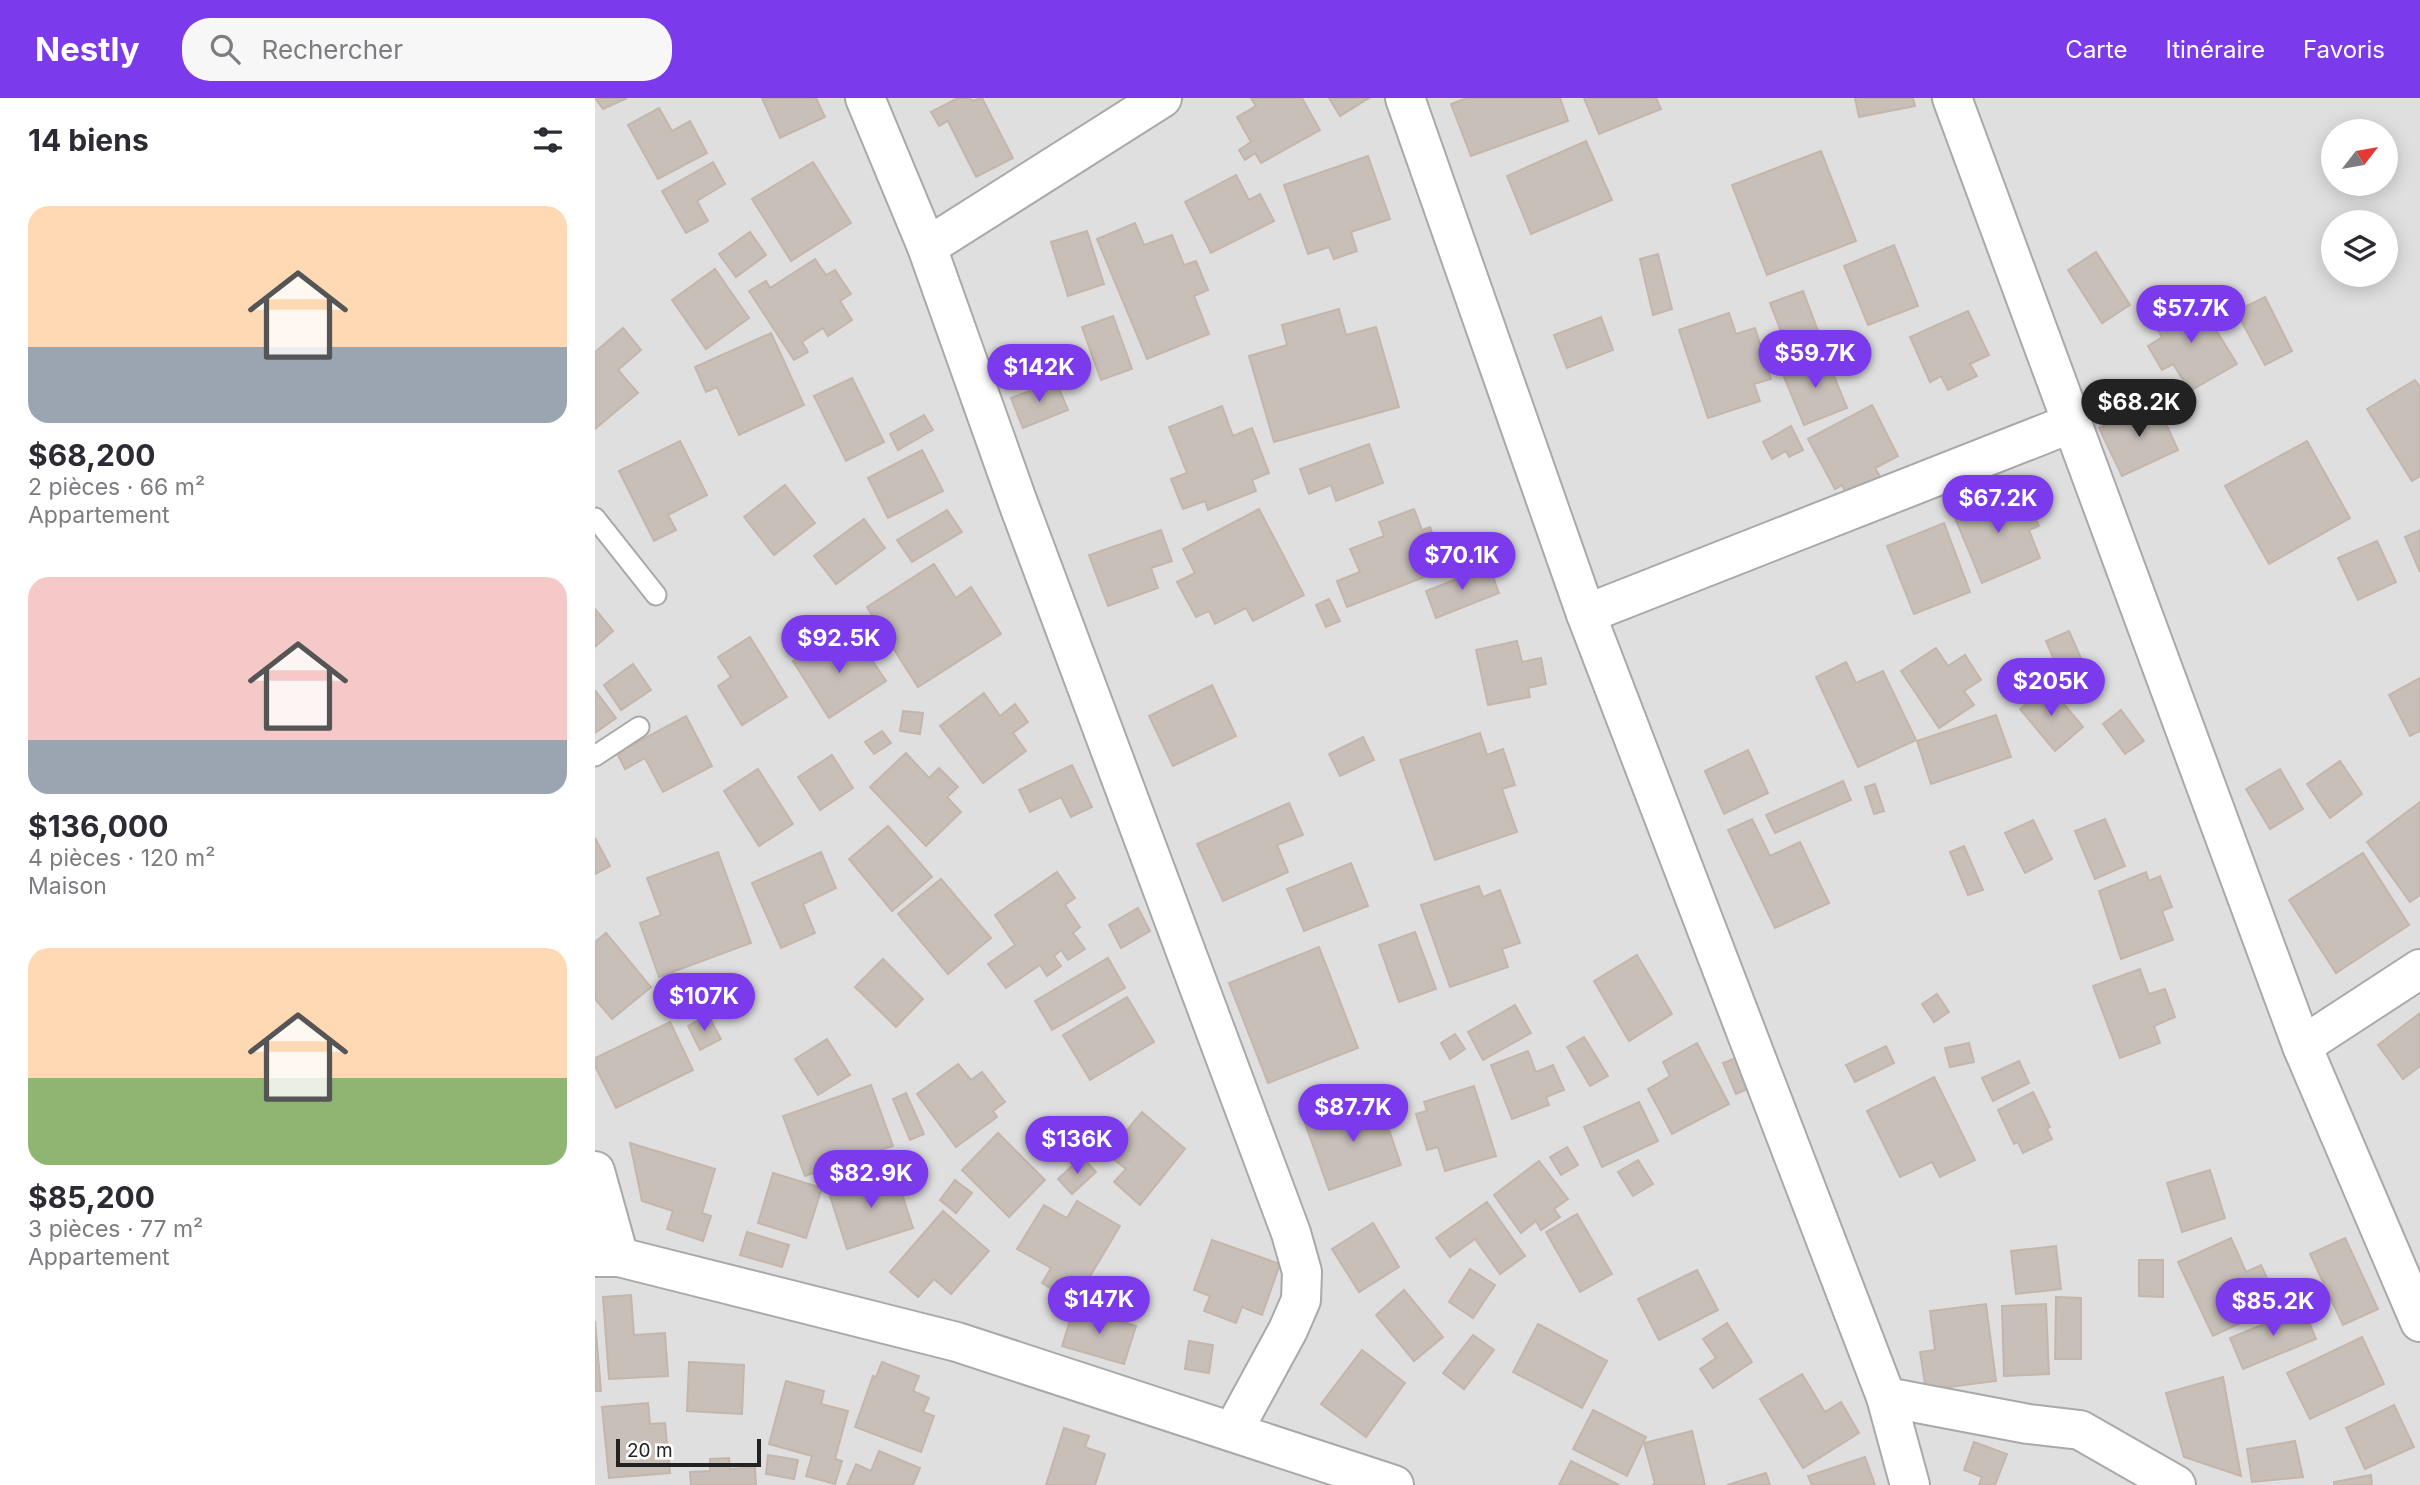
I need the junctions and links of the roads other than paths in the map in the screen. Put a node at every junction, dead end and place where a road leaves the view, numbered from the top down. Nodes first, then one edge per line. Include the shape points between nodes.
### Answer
1 (865, 98) edge
2 (1163, 98) edge
3 (1405, 98) edge
4 (1952, 98) edge
5 (927, 247) junction
6 (2072, 423) junction
7 (595, 518) edge
8 (656, 595) dead end
9 (1586, 614) junction
10 (639, 727) dead end
11 (595, 756) edge
12 (2420, 969) edge
13 (2302, 1046) junction
14 (595, 1171) edge
15 (607, 1257) edge
16 (2420, 1322) edge
17 (1886, 1397) junction
18 (1233, 1431) junction
19 (1394, 1485) edge
20 (1910, 1485) edge
21 (2176, 1485) edge

1 - 5 street
2 - 5 street
3 - 9 street
4 - 6 street
5 - 18 street via 1303,1272 1301,1300 1288,1330
6 - 9 street
6 - 13 street
7 - 8 lane
9 - 17 street
10 - 11 lane
12 - 13 street
13 - 16 street
14 - 15 street
15 - 18 street via 957,1342
17 - 20 street
17 - 21 street via 2080,1430
18 - 19 street

